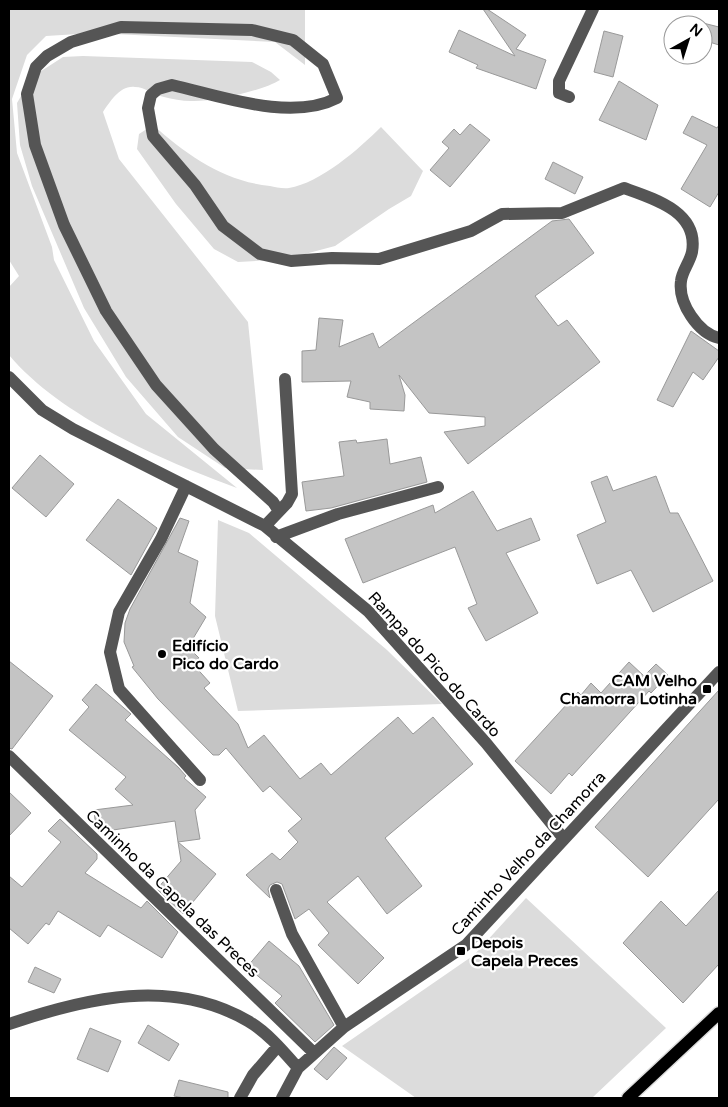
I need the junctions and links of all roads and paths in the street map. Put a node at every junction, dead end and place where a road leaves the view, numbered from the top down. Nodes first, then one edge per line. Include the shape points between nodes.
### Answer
1 (593, 9) edge
2 (569, 97) dead end
3 (719, 338) edge
4 (9, 377) edge
5 (285, 379) dead end
6 (186, 486) junction
7 (438, 487) dead end
8 (279, 511) junction
9 (265, 526) junction
10 (276, 537) junction
11 (719, 672) edge
12 (9, 756) edge
13 (200, 780) dead end
14 (564, 839) junction
15 (276, 890) dead end
16 (719, 1013) edge
17 (9, 1024) edge
18 (344, 1027) junction
19 (278, 1046) junction
20 (314, 1053) junction
21 (298, 1068) junction
22 (240, 1098) edge
23 (282, 1098) edge
24 (628, 1098) edge

1 - 2 street via 559,81 560,93
3 - 8 street via 699,327 684,303 680,282 692,254 693,235 682,215 657,200 624,188 562,213 502,214 471,232 379,259 291,261 260,254 223,226 196,185 154,136 148,108 152,95 158,89 172,86 277,108 322,106 337,98 322,64 293,40 252,30 121,27 71,42 47,56 36,67 27,94 35,145 64,225 106,311 156,386 214,449
4 - 6 street, Rampa do Pico do Cardo via 42,410
5 - 8 street via 292,494
6 - 9 street, Rampa do Pico do Cardo
6 - 13 street via 120,612 110,652 118,689
7 - 10 street via 338,514
8 - 9 street
9 - 10 street, Rampa do Pico do Cardo
10 - 14 street, Rampa do Pico do Cardo via 368,611 486,743
11 - 14 street, Caminho Velho da Chamorra
12 - 20 street, Caminho da Capela das Preces
14 - 18 street, Caminho Velho da Chamorra via 466,945
15 - 18 street via 292,934
16 - 24 main road
17 - 19 street via 62,1006 135,994 171,996 227,1010 250,1022
18 - 20 street, Caminho Velho da Chamorra
19 - 21 street
19 - 22 street via 253,1075
20 - 21 street, Caminho Velho da Chamorra
21 - 23 street, Caminho Velho da Chamorra

